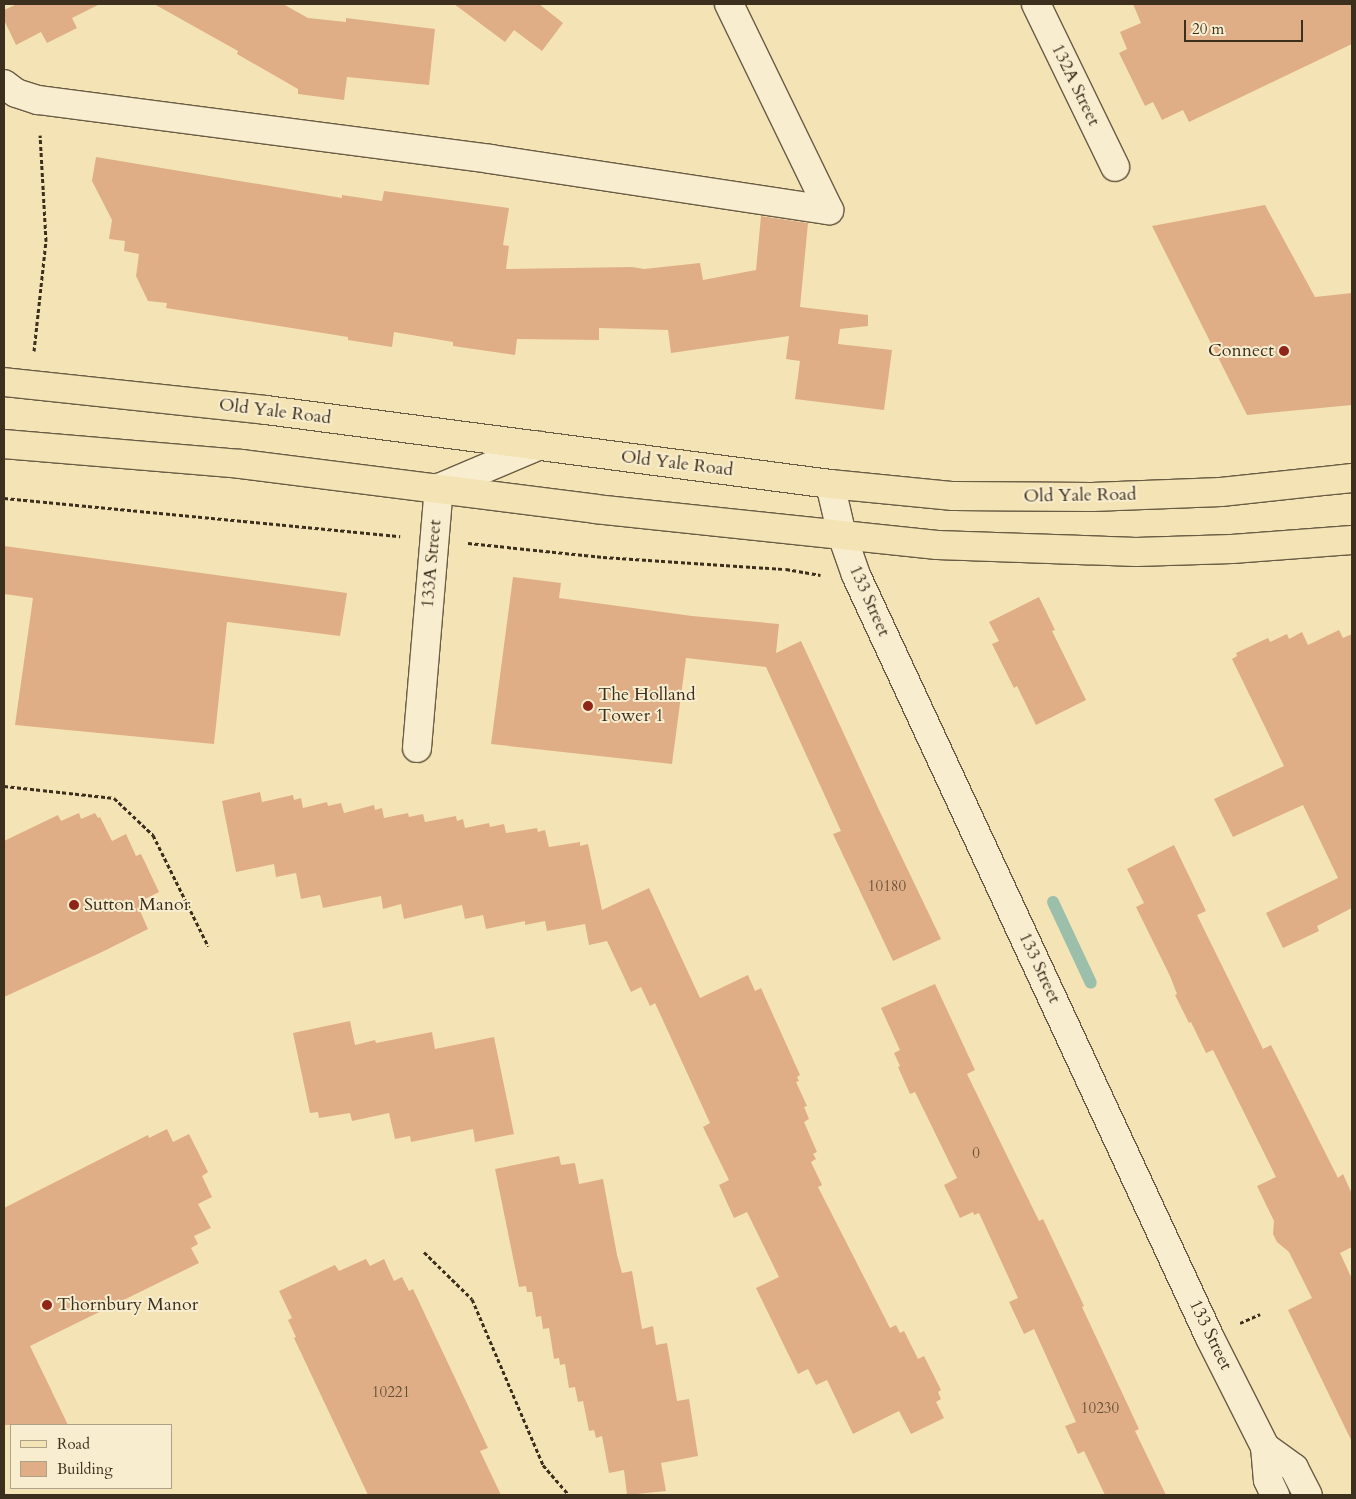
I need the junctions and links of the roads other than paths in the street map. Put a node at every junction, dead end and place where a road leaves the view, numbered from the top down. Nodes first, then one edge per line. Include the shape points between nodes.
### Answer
1 (729, 4) edge
2 (1036, 4) edge
3 (4, 84) edge
4 (1114, 167) dead end
5 (17, 383) edge
6 (4, 444) edge
7 (538, 446) junction
8 (1352, 478) edge
9 (830, 484) junction
10 (438, 488) junction
11 (842, 535) junction
12 (1352, 540) edge
13 (417, 748) dead end
14 (1265, 1447) junction
15 (1276, 1495) edge
16 (1308, 1495) edge

1 - 3 street via 829,210 490,159 38,100 16,93
2 - 4 street, 132A Street
5 - 7 main road, Old Yale Road via 266,410
6 - 10 main road via 241,464
7 - 9 main road, Old Yale Road
7 - 10 street
8 - 9 main road, Old Yale Road via 1221,492 1092,497 953,496
9 - 11 street, 133 Street
10 - 11 main road via 595,509
10 - 13 street, 133A Street
11 - 12 main road via 937,545 1136,552
11 - 14 street, 133 Street via 856,575 1206,1328
14 - 15 street, 133 Street via 1268,1480
14 - 16 street, 133 Street via 1294,1468

